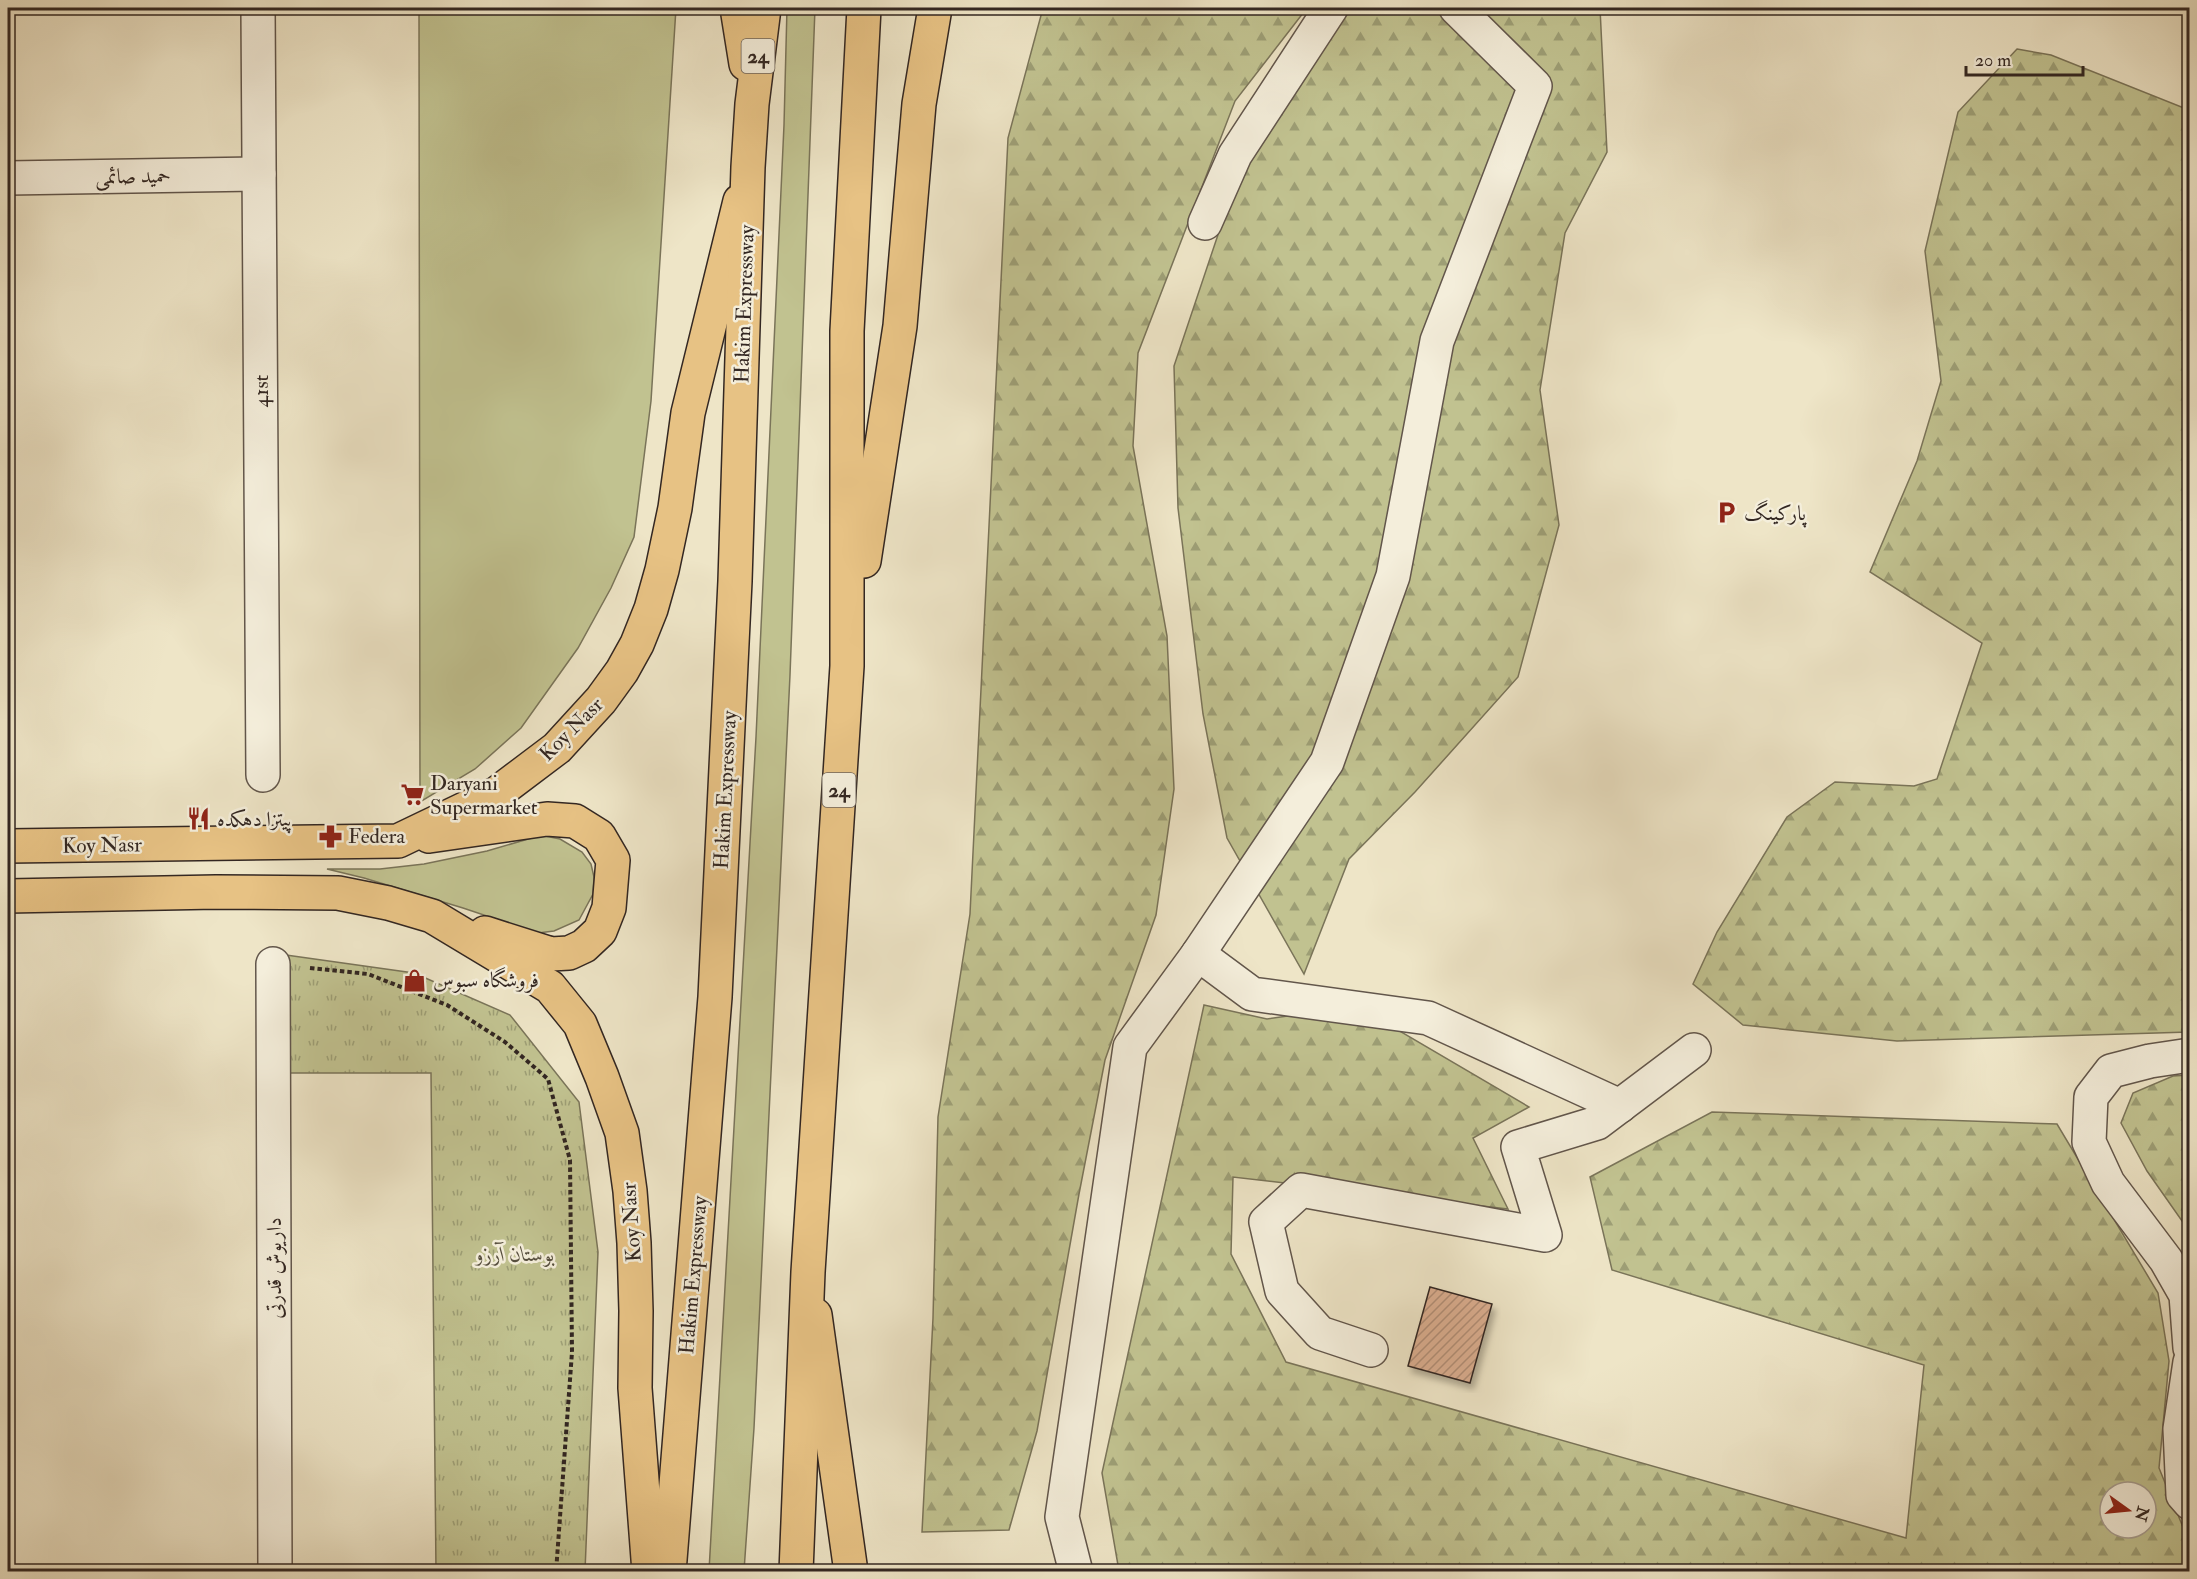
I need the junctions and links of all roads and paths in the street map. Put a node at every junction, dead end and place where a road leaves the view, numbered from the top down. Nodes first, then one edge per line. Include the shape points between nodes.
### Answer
1 (258, 8) edge
2 (737, 8) edge
3 (764, 8) edge
4 (864, 8) edge
5 (935, 8) edge
6 (1331, 8) edge
7 (1456, 8) edge
8 (752, 104) junction
9 (748, 167) junction
10 (260, 174) junction
11 (8, 178) edge
12 (1205, 223) dead end
13 (847, 666) junction
14 (263, 775) dead end
15 (398, 841) junction
16 (8, 846) edge
17 (8, 896) edge
18 (432, 916) junction
19 (1198, 954) junction
20 (273, 964) joint
21 (1694, 1050) dead end
22 (2190, 1055) edge
23 (1620, 1106) junction
24 (808, 1272) junction
25 (2190, 1348) edge
26 (1371, 1350) dead end
27 (2190, 1362) edge
28 (2190, 1503) edge
29 (275, 1572) edge
30 (556, 1572) edge
31 (649, 1572) edge
32 (669, 1572) edge
33 (796, 1572) edge
34 (851, 1572) edge
35 (1076, 1572) edge

1 - 10 street, 41st
2 - 8 main road
3 - 8 main road, Hakim Expressway / 24
4 - 13 main road, 24 via 847,331
5 - 13 main road via 919,104 900,326
6 - 12 street via 1234,155
7 - 19 street via 1535,86 1437,341 1393,576 1328,762
8 - 9 main road, Hakim Expressway / 24
9 - 15 main road, Koy Nasr via 688,413 663,570 637,644 601,700 557,748 496,794
9 - 32 main road, Hakim Expressway / 24 via 735,581 715,997
10 - 11 street, حمید صائمی
10 - 14 street, 41st
13 - 24 main road, 24
15 - 16 main road, Koy Nasr
15 - 18 main road via 547,819 574,821 599,836 613,860 609,908 600,931 569,953 551,954
17 - 18 main road, Koy Nasr via 338,893
18 - 31 main road, Koy Nasr via 550,987 580,1024 622,1133 634,1244 635,1388
19 - 23 street via 1252,994 1428,1018
19 - 35 street via 1130,1047 1062,1517
20 - 29 street, داریوش قدرتی
20 - 30 path via 368,974 447,1005 505,1042 548,1079 570,1160 572,1352
21 - 23 street
22 - 25 street via 2111,1071 2091,1097 2089,1142 2108,1183 2166,1260 2186,1295
23 - 26 street via 1598,1123 1518,1147 1545,1235 1301,1190 1266,1222 1282,1291 1320,1333
24 - 33 main road, 24
24 - 34 main road
27 - 28 street via 2180,1429 2182,1495

